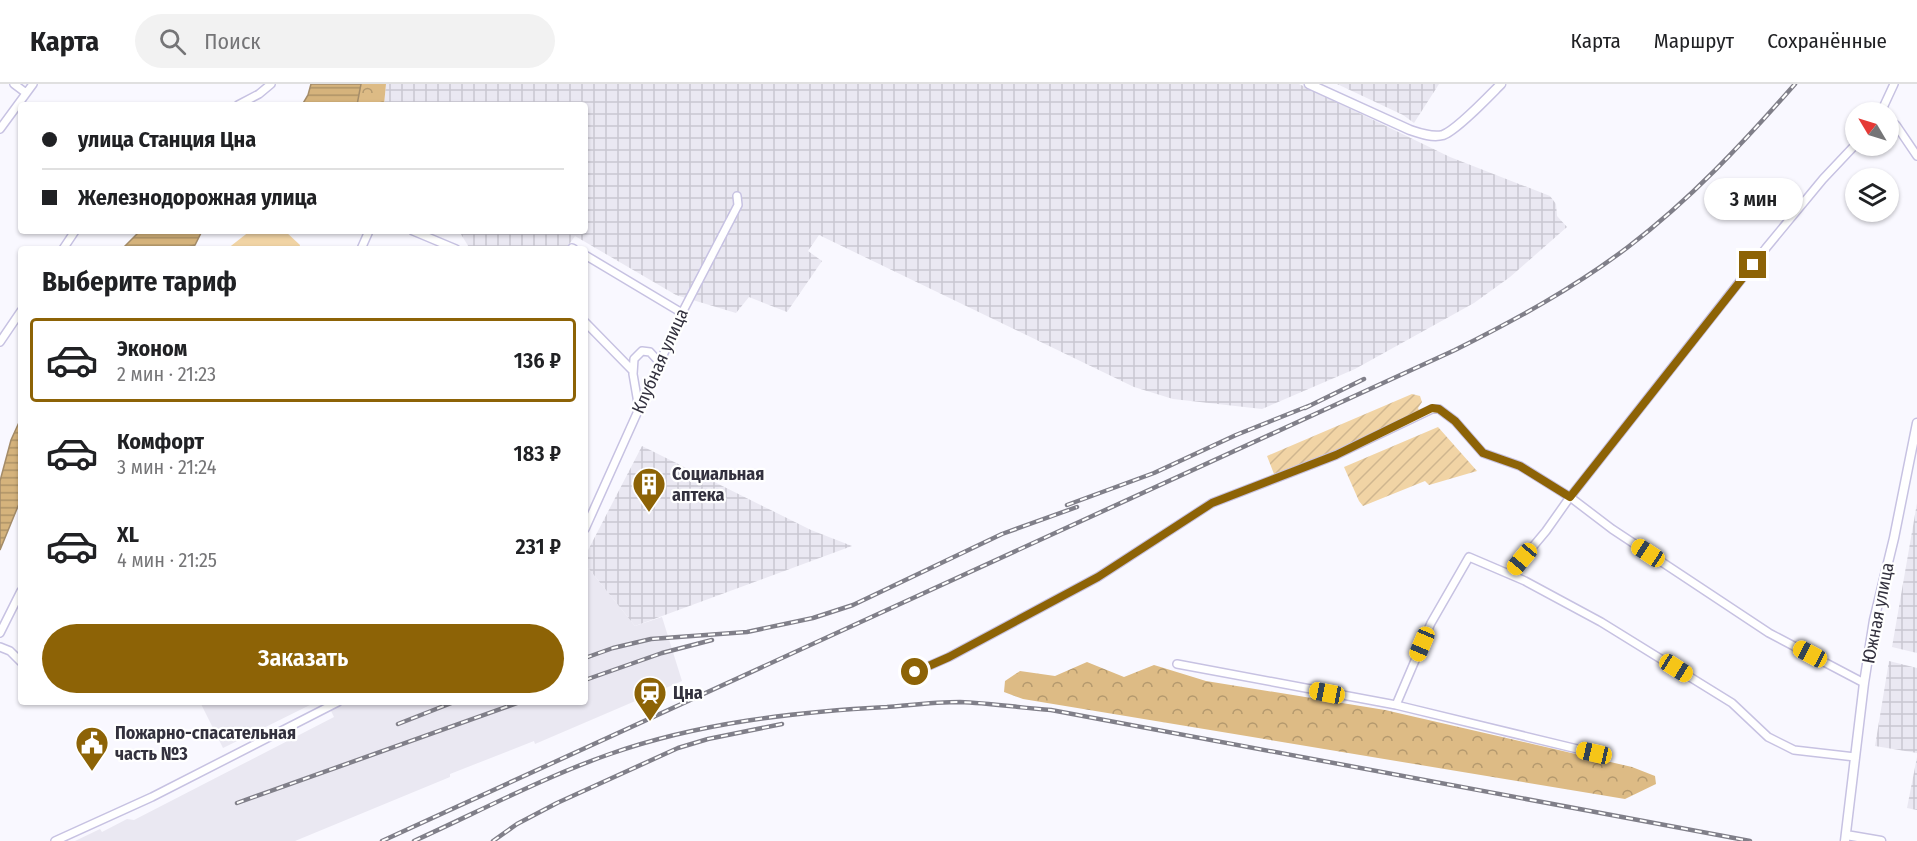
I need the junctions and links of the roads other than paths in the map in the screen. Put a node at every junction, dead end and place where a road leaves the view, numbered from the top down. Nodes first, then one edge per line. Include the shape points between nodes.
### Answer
1 (14, 84) edge
2 (33, 84) edge
3 (271, 84) edge
4 (1309, 84) edge
5 (1501, 84) edge
6 (1894, 84) edge
7 (26, 93) junction
8 (20, 102) edge
9 (244, 102) edge
10 (1886, 102) edge
11 (18, 104) edge
12 (0, 129) edge
13 (1899, 129) edge
14 (1845, 156) edge
15 (1917, 156) edge
16 (737, 196) dead end
17 (420, 234) edge
18 (449, 246) edge
19 (588, 257) edge
20 (682, 312) junction
21 (18, 315) edge
22 (588, 325) edge
23 (0, 342) edge
24 (660, 363) junction
25 (633, 371) junction
26 (639, 410) junction
27 (1917, 423) edge
28 (1570, 497) junction
29 (588, 522) edge
30 (1510, 574) junction
31 (18, 597) edge
32 (0, 633) edge
33 (0, 647) edge
34 (18, 659) edge
35 (1177, 664) dead end
36 (915, 672) dead end
37 (1864, 683) junction
38 (332, 705) edge
39 (1396, 705) junction
40 (1594, 753) dead end
41 (1855, 758) junction
42 (1845, 838) edge
43 (55, 841) edge
44 (1881, 841) edge

1 - 7 street
2 - 7 street
3 - 9 street
4 - 5 street via 1425,135 1449,131
6 - 10 street
7 - 8 street
11 - 12 street
13 - 15 street
14 - 28 street via 1766,248
16 - 20 street, Клубная улица via 738,205
17 - 18 street
19 - 20 street
20 - 24 street, Клубная улица
21 - 23 street
22 - 25 street
24 - 25 street via 650,351 642,351 634,359
24 - 26 street, Клубная улица
25 - 26 street
26 - 29 street, Клубная улица
27 - 37 street, Южная улица
28 - 30 street
28 - 36 street via 1520,466 1483,453 1445,413 1432,408 1336,455 1212,503 1098,577
28 - 37 street via 1769,633
30 - 39 street via 1469,557 1431,623
30 - 41 street via 1600,622 1732,703 1768,737 1794,750
31 - 32 street
33 - 34 street
35 - 39 street
37 - 41 street, Южная улица
38 - 43 street via 152,797
39 - 40 street
41 - 42 street, Южная улица
42 - 44 street

